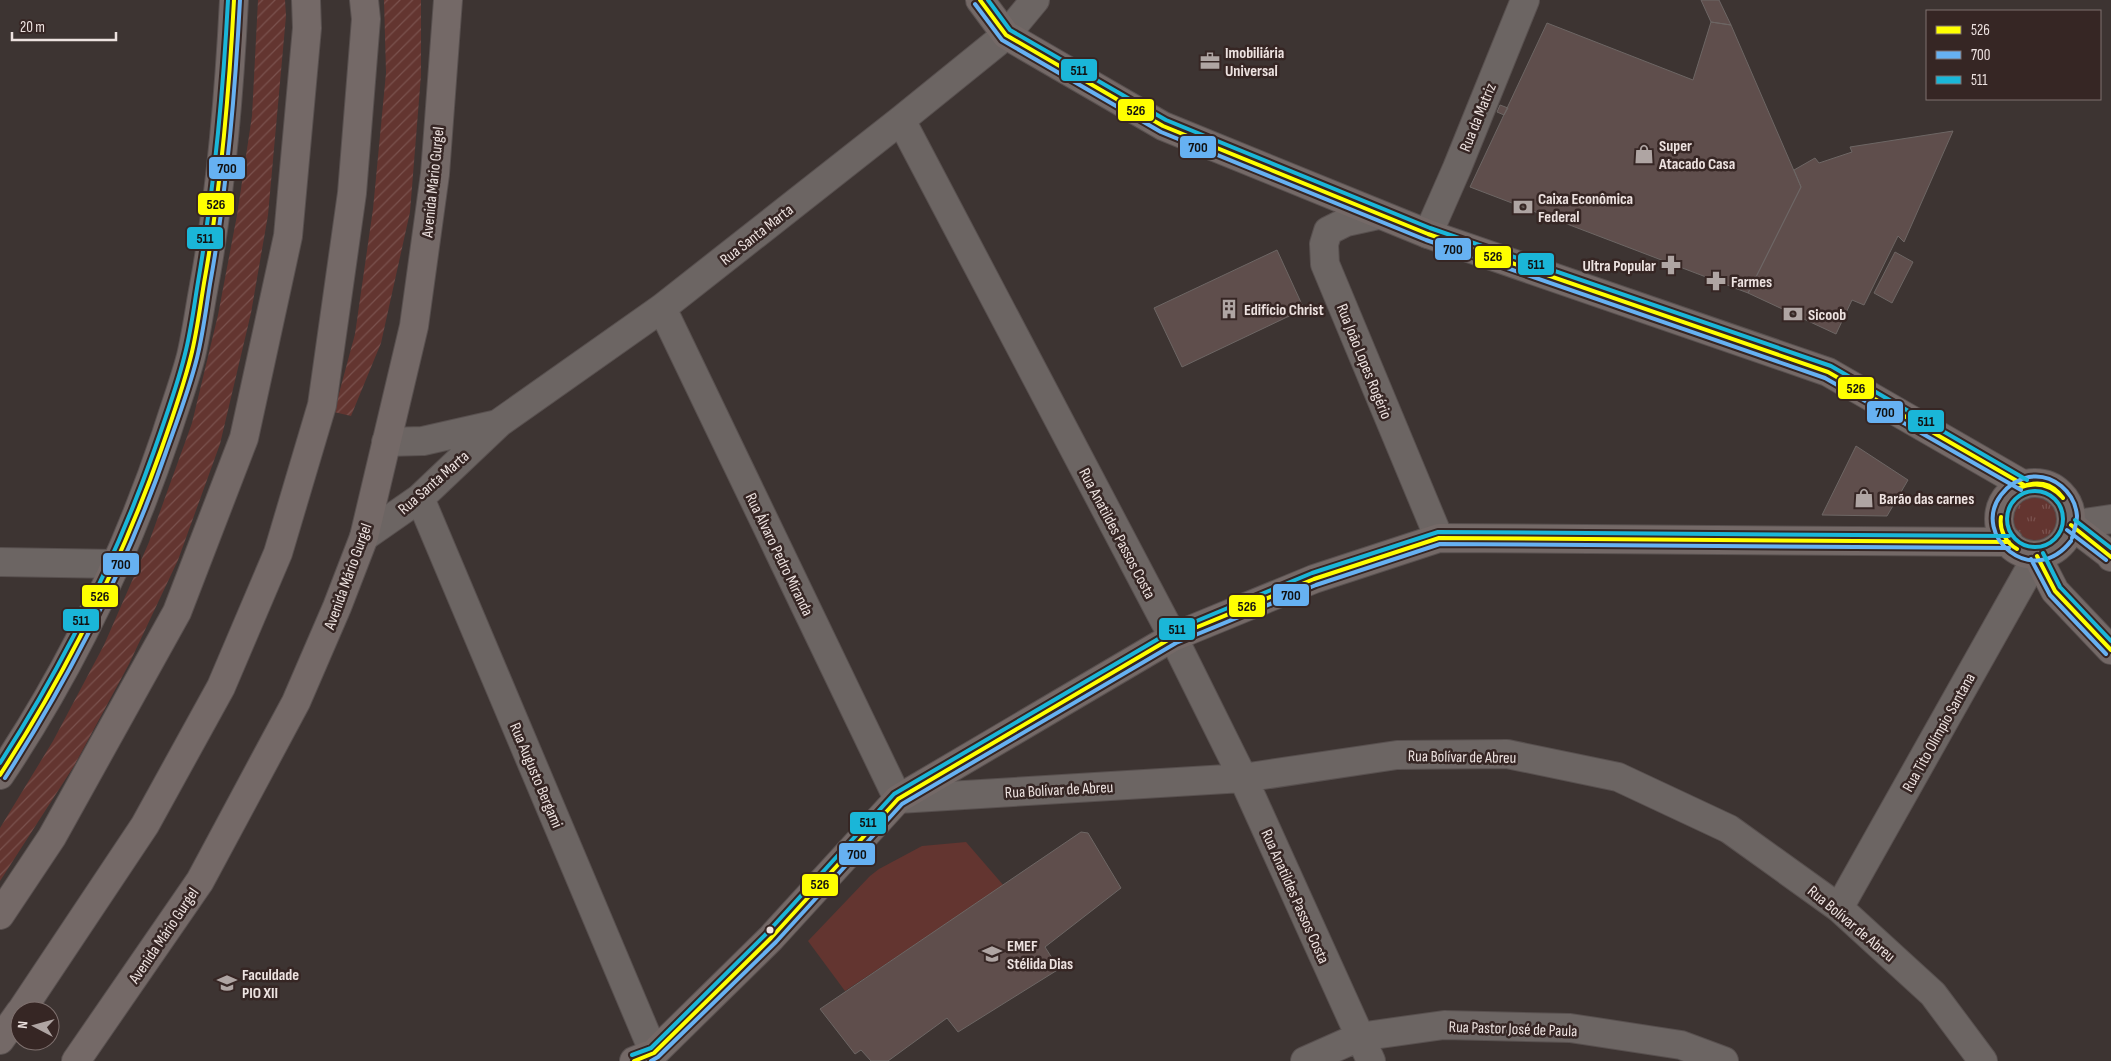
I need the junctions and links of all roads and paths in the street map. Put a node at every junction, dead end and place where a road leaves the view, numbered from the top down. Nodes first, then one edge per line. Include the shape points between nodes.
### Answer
1 (234, 0) edge
2 (306, 0) edge
3 (364, 0) edge
4 (448, 0) edge
5 (980, 0) edge
6 (1035, 0) edge
7 (1525, 0) edge
8 (1006, 35) junction
9 (901, 120) junction
10 (1378, 214) junction
11 (1428, 234) junction
12 (662, 308) junction
13 (499, 424) junction
14 (386, 442) junction
15 (2024, 485) junction
16 (420, 498) junction
17 (2111, 519) edge
18 (2071, 525) junction
19 (364, 537) junction
20 (1439, 538) junction
21 (2009, 542) junction
22 (2037, 556) junction
23 (2111, 557) edge
24 (0, 562) edge
25 (116, 564) junction
26 (1173, 637) junction
27 (2111, 650) edge
28 (0, 775) edge
29 (1243, 778) junction
30 (898, 799) junction
31 (1839, 908) junction
32 (0, 915) edge
33 (27, 1001) edge
34 (10, 1026) edge
35 (0, 1040) edge
36 (1365, 1049) edge
37 (644, 1057) edge
38 (76, 1061) edge
39 (1305, 1061) edge
40 (1724, 1061) edge
41 (1983, 1061) edge

1 - 25 main road via 230,86 220,182 191,356 148,487
2 - 32 main road via 307,28 288,236 244,438 177,612 52,837
3 - 33 main road via 366,19 352,193 322,405 278,553 221,687 145,825
4 - 14 main road, Avenida Mário Gurgel via 435,174 414,326
5 - 8 main road
6 - 8 street, Rua Santa Marta
7 - 11 street, Rua da Matriz
8 - 9 street, Rua Santa Marta
8 - 10 main road via 1163,126
9 - 12 street, Rua Santa Marta
9 - 26 street, Rua Anatildes Passos Costa
10 - 11 main road
10 - 20 street, Rua João Lopes Rogério via 1346,222 1328,231 1324,244 1325,264
11 - 15 main road via 1828,372
12 - 13 street, Rua Santa Marta
12 - 30 street, Rua Álvaro Pedro Miranda
13 - 14 street, Rua Santa Marta via 423,441
13 - 16 street, Rua Santa Marta
14 - 19 main road, Avenida Mário Gurgel
15 - 18 main road via 2041,483 2060,492 2070,509
15 - 21 main road via 2006,498 2001,509 2000,526
16 - 19 street, Rua Santa Marta
16 - 37 street, Rua Augusto Bergami
17 - 18 street
18 - 22 main road via 2056,548
18 - 23 main road
19 - 38 main road, Avenida Mário Gurgel via 296,702 200,881
20 - 21 main road
20 - 26 main road via 1314,579
21 - 22 main road via 2019,550
22 - 27 main road via 2055,591
22 - 31 street, Rua Tito Olímpio Santana
24 - 25 street
25 - 28 main road via 50,693
26 - 29 street, Rua Anatildes Passos Costa
26 - 30 main road
29 - 30 street, Rua Bolívar de Abreu
29 - 31 street, Rua Bolívar de Abreu via 1397,755 1497,754 1618,777 1729,829
29 - 36 street, Rua Anatildes Passos Costa
30 - 37 main road via 771,938
31 - 41 street, Rua Bolívar de Abreu via 1933,994
34 - 35 main road
36 - 39 street, Rua Pastor José de Paula
36 - 40 street, Rua Pastor José de Paula via 1444,1025 1570,1028 1681,1045

